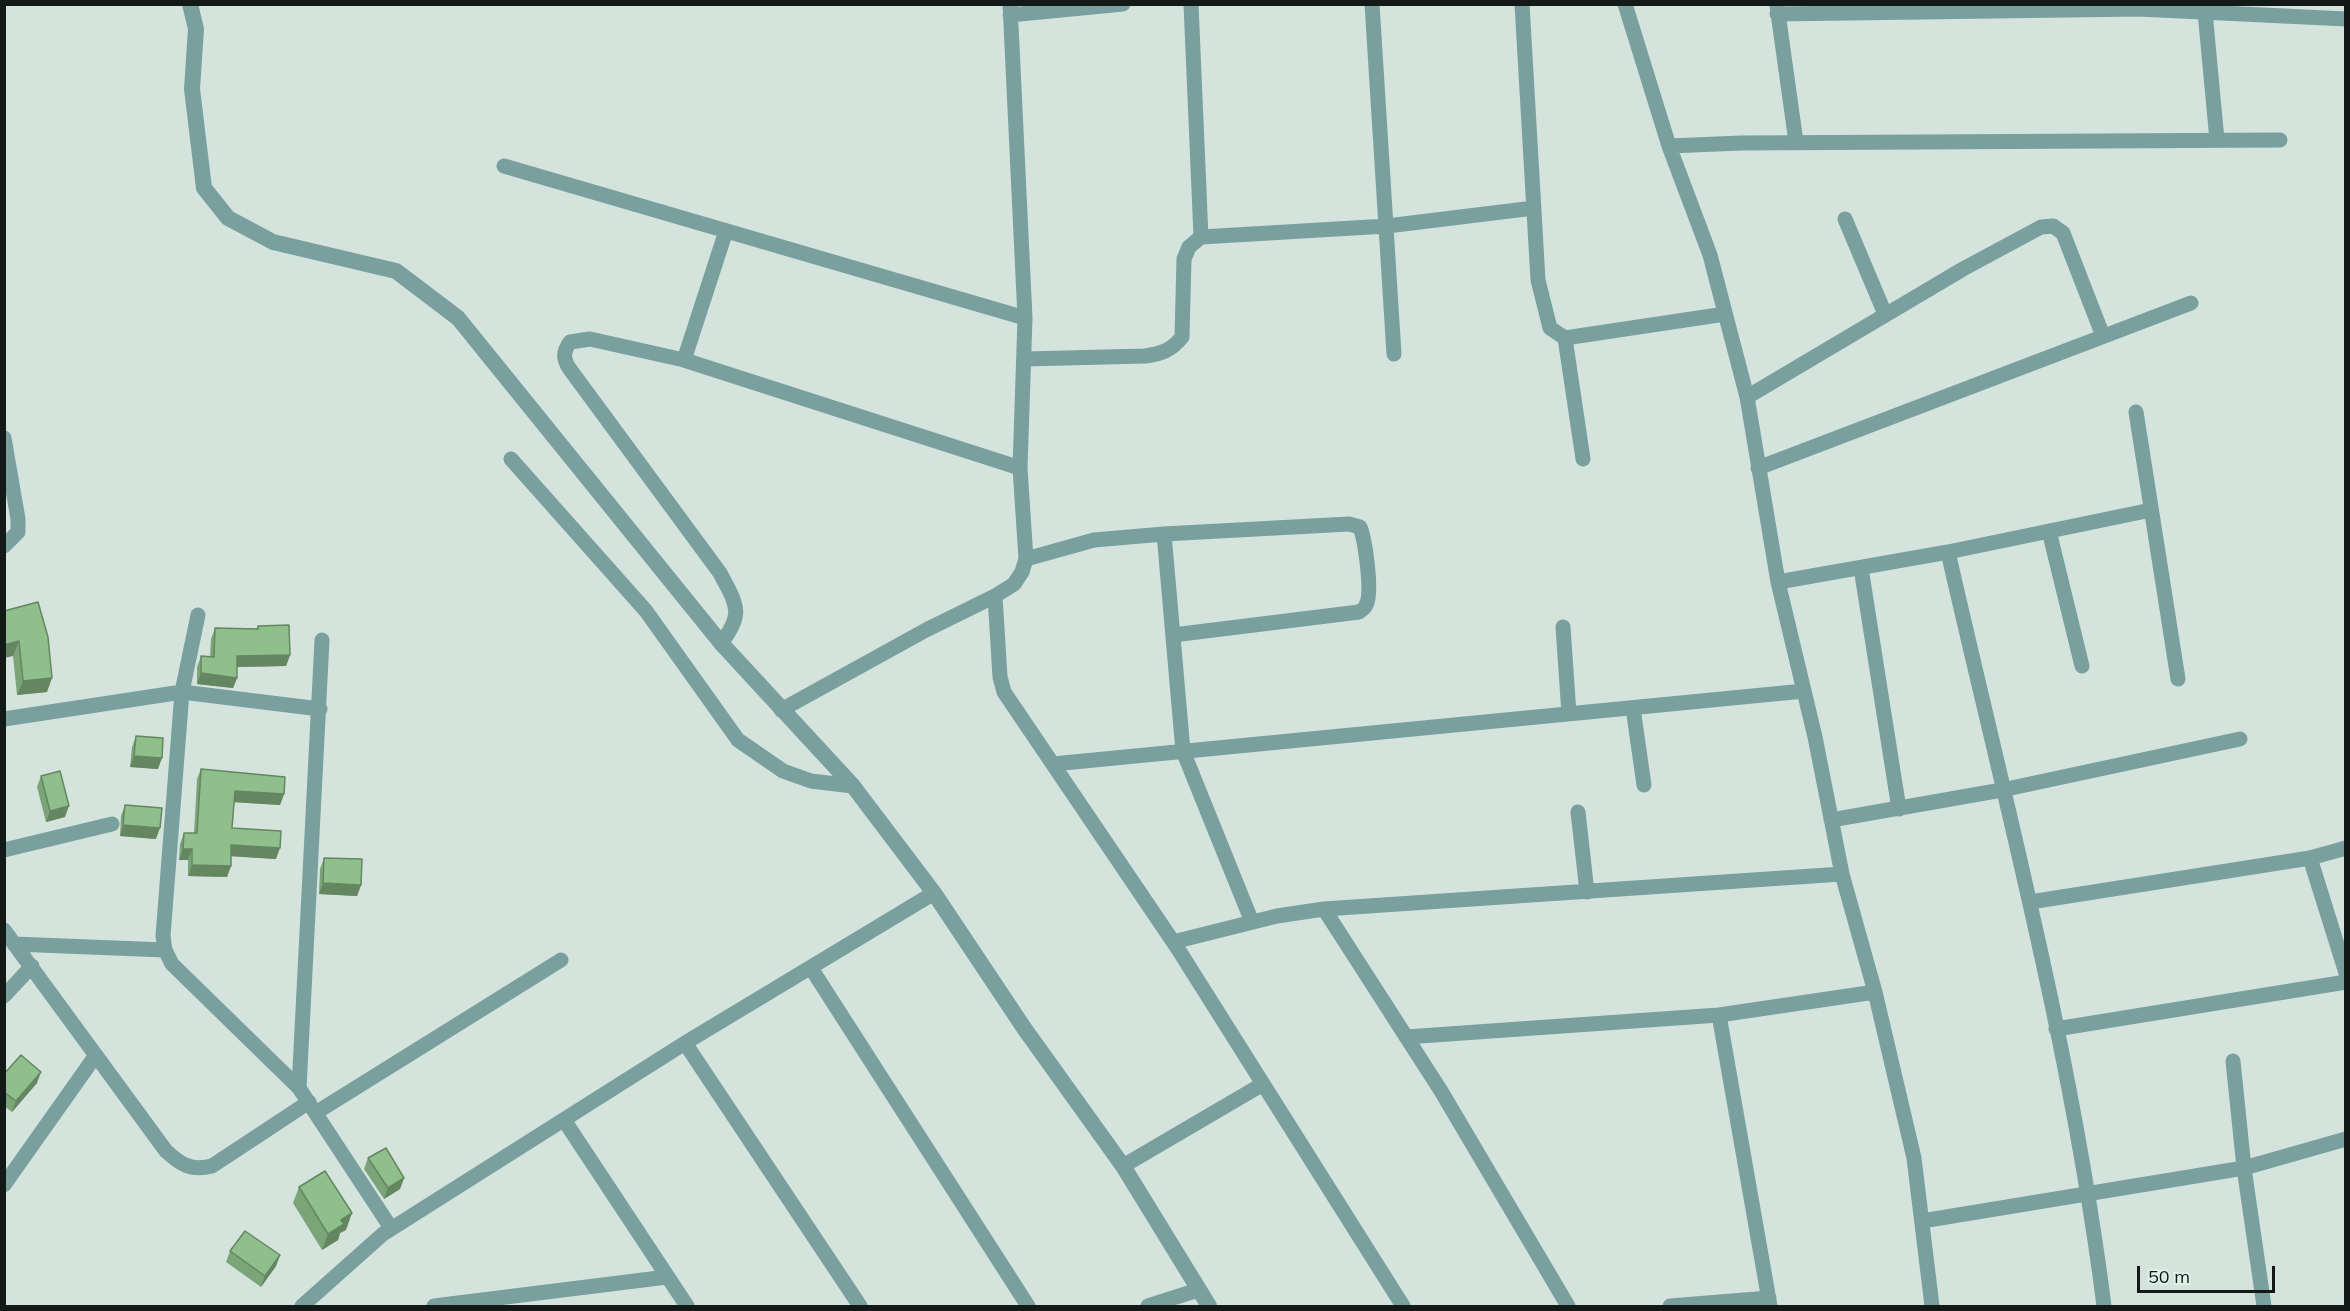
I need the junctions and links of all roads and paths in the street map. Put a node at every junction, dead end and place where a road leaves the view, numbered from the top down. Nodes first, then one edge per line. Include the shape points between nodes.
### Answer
1 (190, 4) edge
2 (1123, 4) edge
3 (1191, 4) edge
4 (1372, 4) edge
5 (1522, 4) edge
6 (1625, 4) edge
7 (2140, 7) edge
8 (1777, 9) edge
9 (1010, 10) edge
10 (2205, 12) junction
11 (2346, 19) edge
12 (2217, 140) junction
13 (2280, 140) dead end
14 (1796, 142) junction
15 (1669, 146) junction
16 (504, 166) dead end
17 (1534, 208) junction
18 (1845, 219) dead end
19 (1387, 226) junction
20 (726, 231) junction
21 (1201, 237) junction
22 (2191, 303) dead end
23 (1725, 314) junction
24 (1885, 314) junction
25 (1025, 318) junction
26 (2103, 336) junction
27 (1565, 338) junction
28 (1394, 354) dead end
29 (1026, 359) junction
30 (684, 360) junction
31 (1747, 397) junction
32 (2136, 412) dead end
33 (4, 438) edge
34 (511, 459) dead end
35 (1583, 459) dead end
36 (1020, 468) junction
37 (1758, 468) junction
38 (2151, 510) junction
39 (2049, 531) junction
40 (1164, 534) junction
41 (4, 546) edge
42 (1948, 552) junction
43 (1026, 559) junction
44 (1861, 568) junction
45 (1778, 582) junction
46 (995, 596) junction
47 (198, 615) dead end
48 (1563, 627) dead end
49 (1173, 634) junction
50 (322, 640) dead end
51 (721, 643) junction
52 (2082, 666) dead end
53 (2178, 680) dead end
54 (1804, 691) junction
55 (182, 692) junction
56 (1633, 708) junction
57 (320, 709) junction
58 (781, 710) junction
59 (1569, 714) junction
60 (4, 719) edge
61 (2240, 739) dead end
62 (1183, 751) junction
63 (1053, 764) junction
64 (1644, 785) dead end
65 (853, 786) junction
66 (2002, 790) junction
67 (1899, 809) junction
68 (1578, 812) dead end
69 (1831, 820) junction
70 (112, 824) dead end
71 (2346, 848) edge
72 (4, 850) edge
73 (2310, 858) junction
74 (1842, 874) junction
75 (1587, 892) junction
76 (934, 893) junction
77 (2030, 902) junction
78 (1324, 909) junction
79 (1252, 922) junction
80 (4, 930) edge
81 (1173, 942) junction
82 (14, 944) junction
83 (165, 950) junction
84 (561, 960) dead end
85 (32, 966) junction
86 (811, 968) junction
87 (2346, 973) edge
88 (2346, 982) edge
89 (1875, 992) junction
90 (4, 996) edge
91 (1719, 1015) junction
92 (2056, 1029) junction
93 (1406, 1036) junction
94 (685, 1043) junction
95 (96, 1055) junction
96 (2233, 1061) dead end
97 (1263, 1084) junction
98 (299, 1088) junction
99 (313, 1107) junction
100 (564, 1120) junction
101 (2346, 1139) edge
102 (1123, 1166) junction
103 (2244, 1168) junction
104 (4, 1185) edge
105 (2090, 1195) junction
106 (1922, 1221) junction
107 (391, 1228) junction
108 (667, 1277) junction
109 (1198, 1290) junction
110 (1770, 1302) edge
111 (302, 1306) edge
112 (434, 1306) edge
113 (687, 1306) edge
114 (860, 1306) edge
115 (1028, 1306) edge
116 (1148, 1306) edge
117 (1209, 1306) edge
118 (1404, 1306) edge
119 (1568, 1306) edge
120 (1670, 1306) edge
121 (1932, 1306) edge
122 (2104, 1306) edge
123 (2264, 1306) edge

1 - 51 street via 196,29 192,89 204,188 228,218 273,242 396,271 458,318
2 - 9 street
3 - 21 street
4 - 19 street
5 - 17 street
6 - 15 street
7 - 8 street
7 - 10 street
8 - 14 street
9 - 25 street
10 - 11 street
10 - 12 street
12 - 13 street
12 - 14 street
14 - 15 street
15 - 23 street via 1710,255
16 - 20 street
17 - 19 street
17 - 27 street via 1538,280 1547,319 1550,328
18 - 24 street
19 - 21 street
19 - 28 street
20 - 25 street
20 - 30 street
21 - 29 street via 1189,247 1184,259 1182,338 1174,348 1145,356
22 - 26 street
23 - 27 street
23 - 31 street
24 - 26 street via 2017,238 2053,226 2063,233
24 - 31 street
25 - 29 street
26 - 37 street
27 - 35 street
29 - 36 street
30 - 36 street
30 - 51 street via 590,339 570,342 564,350 569,368 720,573 737,616
31 - 37 street
32 - 38 street
33 - 41 street via 18,532
34 - 65 street via 646,611 738,740 783,771 812,781
36 - 43 street
37 - 45 street
38 - 39 street
38 - 53 street
39 - 42 street
39 - 52 street
40 - 43 street via 1094,540
40 - 49 street
40 - 49 street via 1349,524 1360,527 1369,592 1367,604 1359,612
42 - 44 street
42 - 66 street
43 - 46 street via 1014,584
44 - 45 street
44 - 67 street
45 - 54 street
46 - 58 street
46 - 63 street via 1004,692
47 - 55 street
48 - 59 street
49 - 62 street
50 - 57 street
51 - 58 street
54 - 56 street
54 - 69 street
55 - 57 street
55 - 60 street
55 - 83 street
56 - 59 street
56 - 64 street
57 - 98 street
58 - 65 street
59 - 62 street
61 - 66 street
62 - 63 street
62 - 79 street
63 - 81 street
65 - 76 street
66 - 67 street
66 - 77 street
67 - 69 street
68 - 75 street
69 - 74 street
70 - 72 street
71 - 73 street
73 - 77 street
73 - 87 street
74 - 75 street
74 - 89 street
75 - 78 street
76 - 86 street
76 - 102 street
77 - 92 street
78 - 79 street
78 - 93 street
79 - 81 street
80 - 82 street
81 - 97 street
82 - 83 street
82 - 85 street
83 - 98 street via 172,964
84 - 99 street
85 - 90 street
85 - 95 street
86 - 94 street
86 - 115 street
88 - 92 street
89 - 91 street
89 - 106 street via 1914,1158
91 - 93 street
91 - 110 street
92 - 105 street
93 - 119 street
94 - 100 street
94 - 114 street
95 - 99 street via 166,1151 179,1164 191,1168 212,1166
95 - 104 street
96 - 103 street
97 - 102 street
97 - 118 street
98 - 99 street
99 - 107 street
100 - 107 street
100 - 108 street
101 - 103 street
102 - 109 street
103 - 105 street
103 - 123 street
105 - 106 street
105 - 122 street
106 - 121 street
107 - 111 street
108 - 112 street
108 - 113 street
109 - 116 street
109 - 117 street
110 - 120 street

